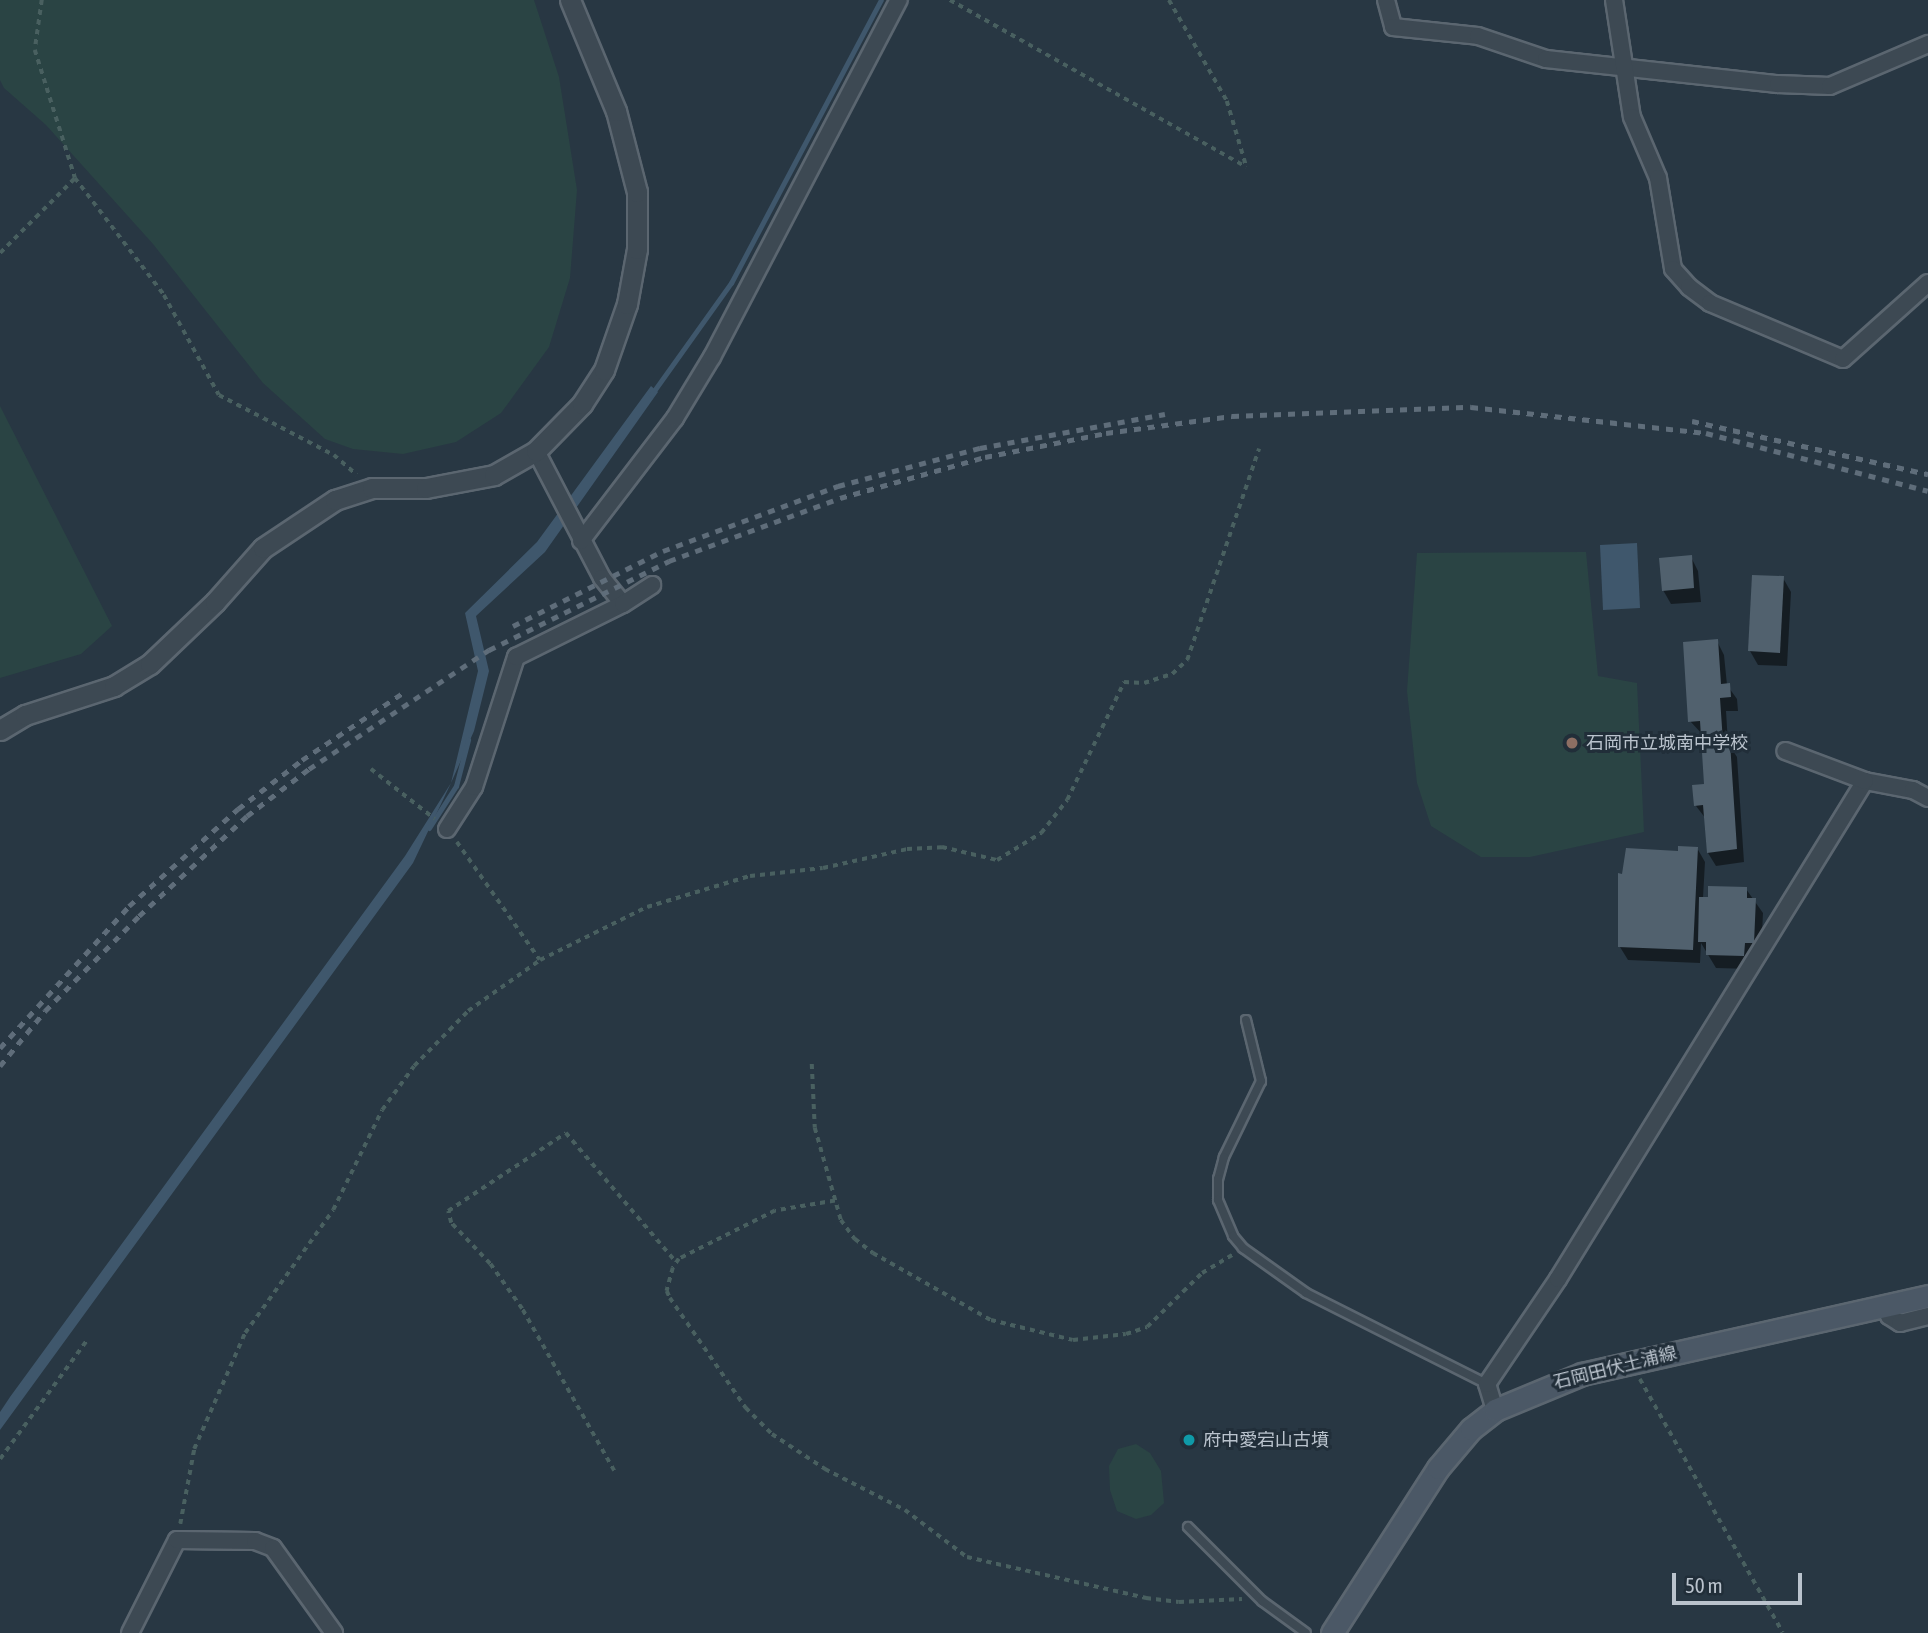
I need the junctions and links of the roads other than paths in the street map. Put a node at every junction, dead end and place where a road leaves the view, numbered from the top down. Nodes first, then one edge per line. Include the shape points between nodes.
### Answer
1 (570, 0) edge
2 (899, 0) edge
3 (1386, 0) edge
4 (1614, 0) edge
5 (1928, 44) edge
6 (1626, 69) junction
7 (1928, 283) edge
8 (536, 452) junction
9 (579, 537) junction
10 (652, 585) dead end
11 (623, 604) junction
12 (0, 730) edge
13 (1785, 751) dead end
14 (1865, 781) junction
15 (1928, 798) edge
16 (447, 829) road end
17 (1246, 1020) dead end
18 (1928, 1296) edge
19 (1887, 1306) junction
20 (1928, 1316) edge
21 (1487, 1384) junction
22 (1495, 1410) junction
23 (1188, 1527) dead end
24 (130, 1633) edge
25 (334, 1633) edge
26 (1306, 1633) edge
27 (1332, 1633) edge

1 - 8 street via 616,111 637,192 637,249 627,304 604,370 582,404
2 - 9 street via 712,357 675,418
3 - 6 street via 1393,26 1446,30 1546,60
4 - 6 street
5 - 6 street via 1829,86
6 - 7 street via 1637,136 1662,194 1673,269 1710,303 1843,359
8 - 9 street
8 - 12 street via 494,475 461,483 372,488 335,500 263,548 150,664 114,686 25,715
9 - 11 street
10 - 11 street
11 - 16 street via 516,657 474,787
13 - 14 street
14 - 15 street via 1913,790
14 - 21 street via 1558,1279
17 - 21 lane via 1261,1081 1224,1157 1218,1200 1243,1248 1343,1314
18 - 19 main road, 石岡田伏土浦線
19 - 20 street via 1889,1316 1900,1322
19 - 22 main road, 石岡田伏土浦線 via 1628,1363 1549,1384
21 - 22 street
22 - 27 main road, 石岡田伏土浦線 via 1471,1429 1438,1468
23 - 26 lane via 1262,1601
24 - 25 street via 177,1540 255,1541 273,1548

